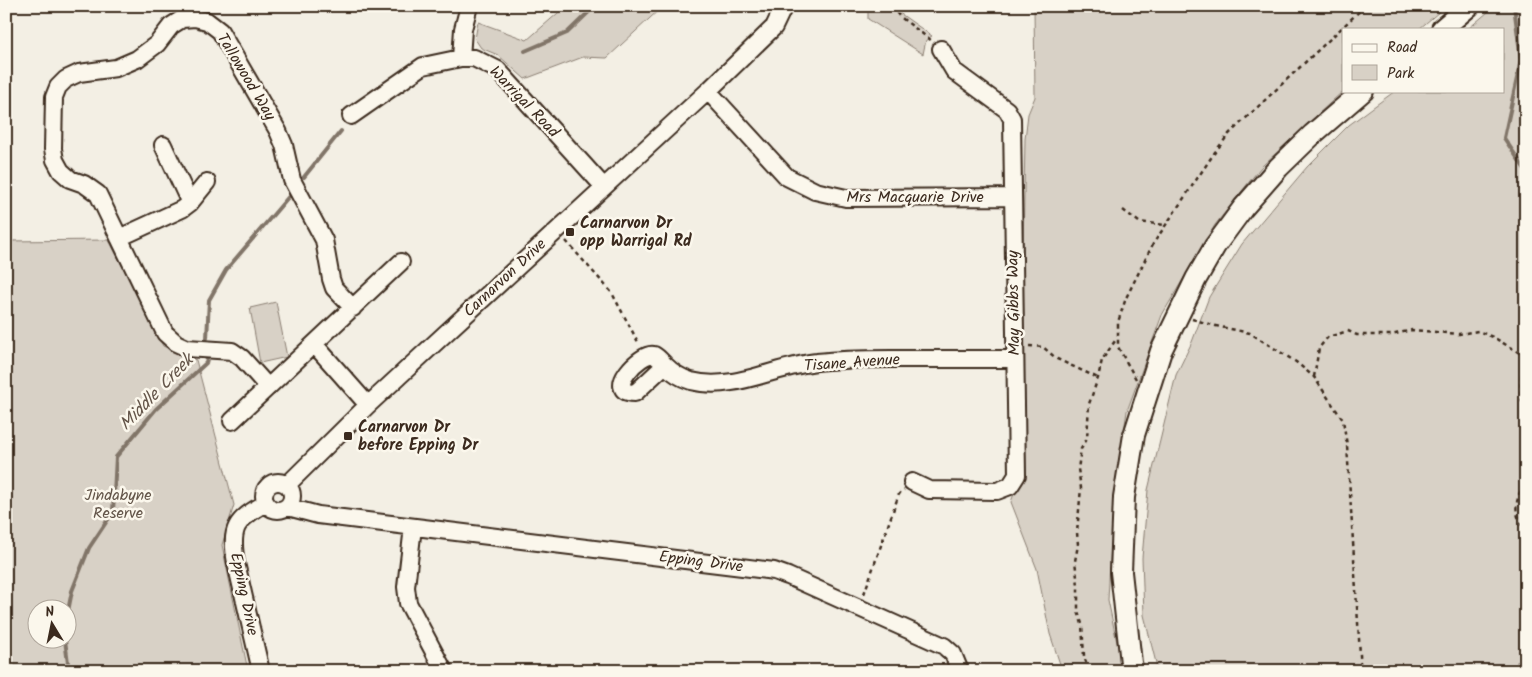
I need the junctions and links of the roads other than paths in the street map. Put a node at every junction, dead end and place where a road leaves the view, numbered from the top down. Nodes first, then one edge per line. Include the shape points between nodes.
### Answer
1 (469, 6) edge
2 (784, 6) edge
3 (1469, 6) edge
4 (1443, 28) edge
5 (941, 49) road end
6 (460, 58) junction
7 (708, 92) junction
8 (1363, 92) edge
9 (351, 116) dead end
10 (163, 145) dead end
11 (207, 182) dead end
12 (604, 187) junction
13 (1013, 197) junction
14 (190, 202) junction
15 (120, 238) junction
16 (401, 262) dead end
17 (353, 308) junction
18 (314, 344) junction
19 (1014, 353) junction
20 (665, 365) junction
21 (268, 387) junction
22 (368, 405) junction
23 (232, 421) dead end
24 (912, 482) road end
25 (287, 484) junction
26 (266, 503) junction
27 (288, 507) junction
28 (413, 527) junction
29 (261, 671) edge
30 (444, 671) edge
31 (960, 671) edge
32 (1133, 671) edge

1 - 6 street
2 - 7 street, Carnarvon Drive via 774,26
3 - 4 main road
5 - 13 street, May Gibbs Way via 954,71 1007,110 1012,119
6 - 9 street, Warrigal Road via 423,66
6 - 12 street, Warrigal Road via 474,58 498,70
7 - 12 street, Carnarvon Drive
7 - 13 street, Mrs Macquarie Drive via 787,176 815,191 846,198
8 - 32 main road via 1278,168 1243,208 1196,279 1161,351 1134,435 1124,497 1120,572
10 - 14 street
11 - 14 street
12 - 22 street, Carnarvon Drive
13 - 19 street, May Gibbs Way
14 - 15 street via 182,209
15 - 17 street, Tallowood Way via 98,194 70,179 55,160 54,97 58,87 78,73 116,68 137,59 182,20 195,18 207,21 220,31 278,131 292,180 324,240 334,288
15 - 21 street, Tallowood Way via 165,333 187,348 232,351
16 - 17 street
17 - 18 street
18 - 21 street
18 - 22 street
19 - 20 street, Tisane Avenue via 816,362 730,382 708,383 690,381
19 - 24 street, May Gibbs Way via 1017,475 1010,486 997,491 929,490
20 - 20 street, Tisane Avenue via 640,390 635,393 625,390 624,376 643,357 653,355
21 - 23 street
22 - 25 street, Carnarvon Drive
25 - 26 street via 279,481 270,484 264,493
25 - 27 street via 293,496
26 - 27 street via 273,509
26 - 29 street, Epping Drive via 239,522 233,535 236,563
27 - 28 street, Epping Drive via 318,515
28 - 30 street via 406,587 408,603
28 - 31 street, Epping Drive via 774,571 944,646 953,654

